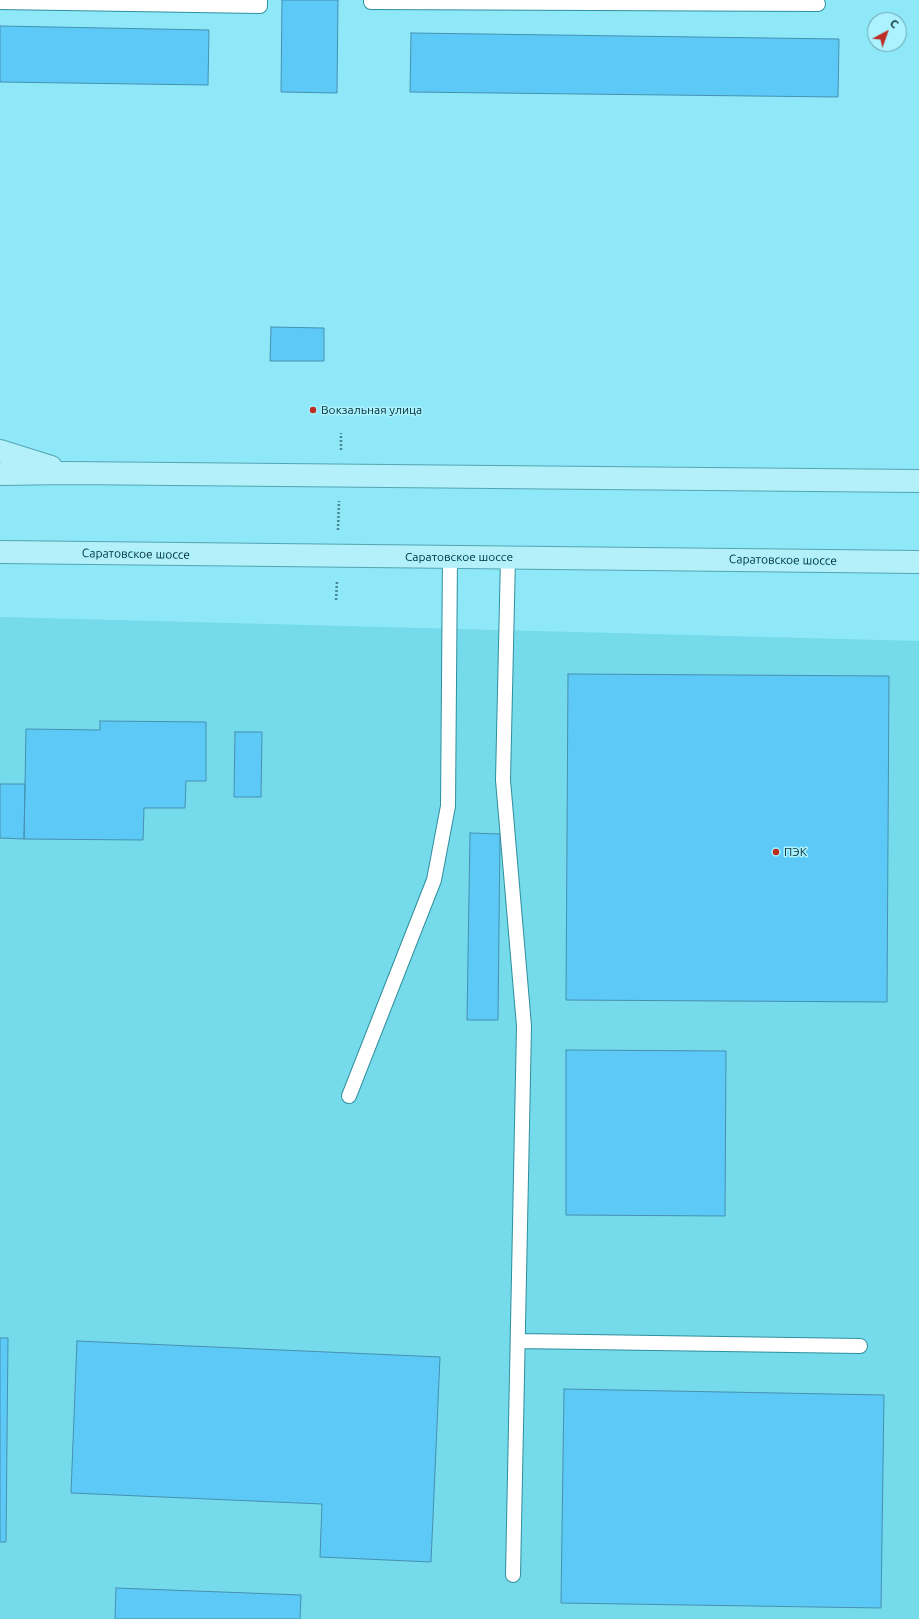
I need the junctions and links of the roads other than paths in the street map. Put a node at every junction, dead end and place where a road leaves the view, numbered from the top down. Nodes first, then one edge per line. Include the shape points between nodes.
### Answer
1 (260, 0) edge
2 (371, 0) edge
3 (0, 2) edge
4 (818, 4) dead end
5 (0, 451) edge
6 (69, 473) junction
7 (0, 474) edge
8 (919, 481) edge
9 (0, 552) edge
10 (450, 557) junction
11 (508, 557) junction
12 (919, 562) edge
13 (349, 1096) dead end
14 (518, 1341) junction
15 (860, 1346) dead end
16 (513, 1575) dead end

1 - 3 lane via 260,6
2 - 4 lane
5 - 6 main road
6 - 7 main road
6 - 8 main road
9 - 10 main road, Саратовское шоссе
10 - 11 main road, Саратовское шоссе
10 - 13 lane via 448,806 434,880
11 - 12 main road, Саратовское шоссе
11 - 14 lane via 503,780 524,1026
14 - 15 lane
14 - 16 lane

